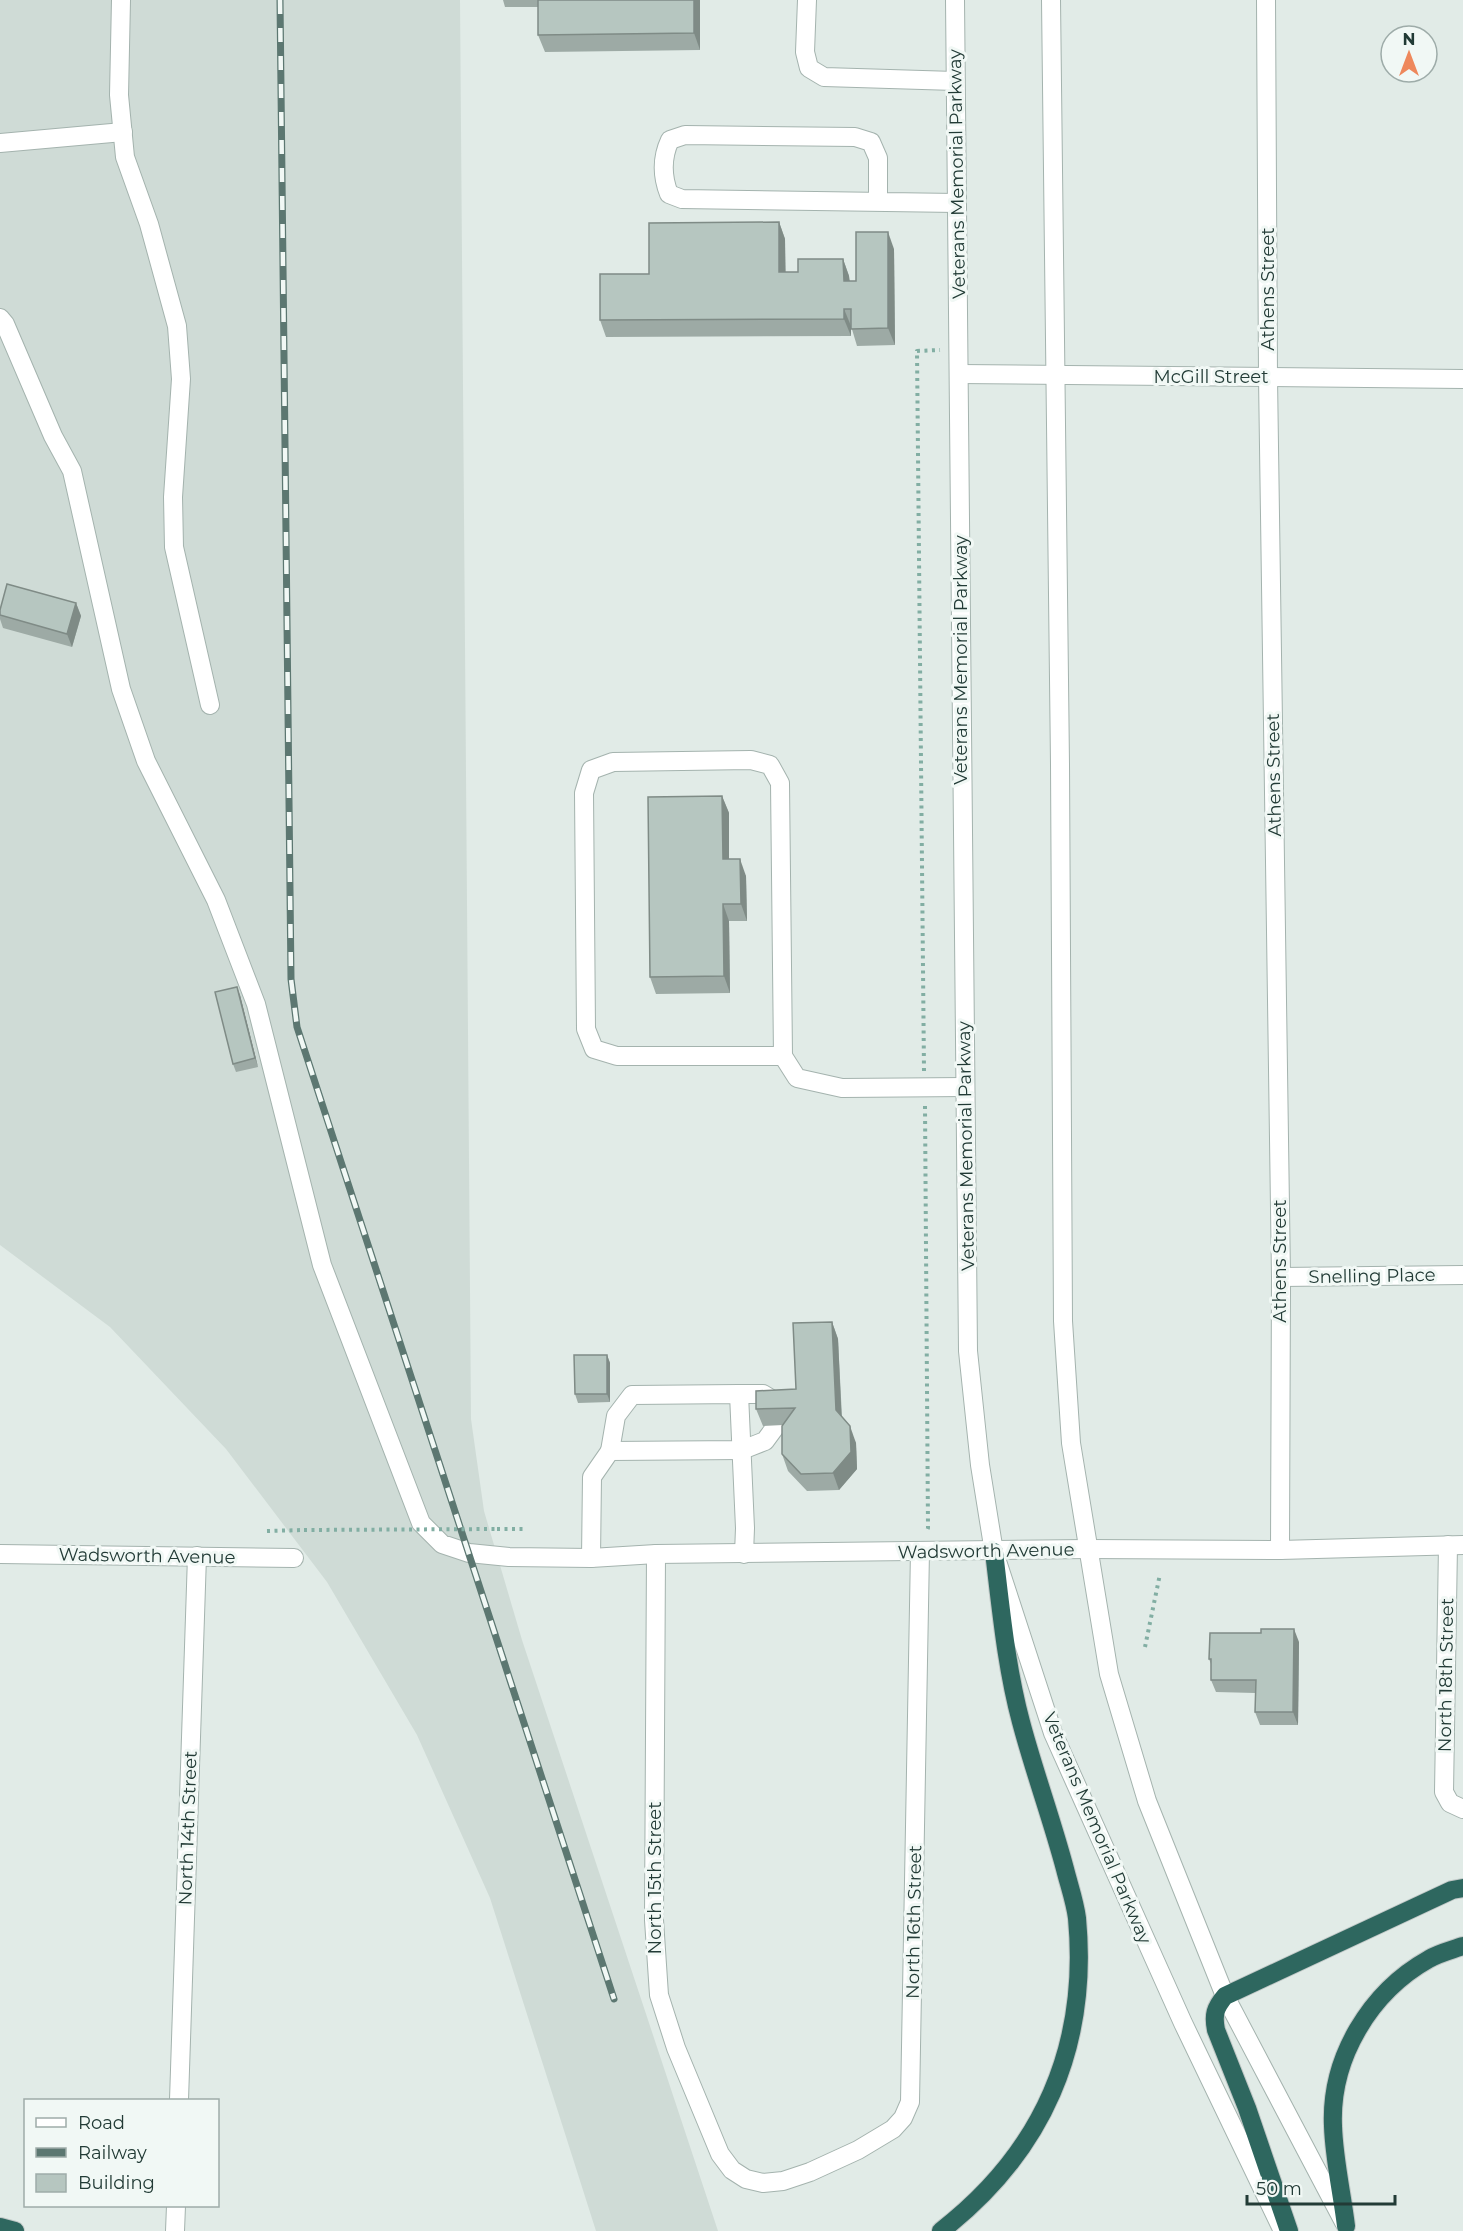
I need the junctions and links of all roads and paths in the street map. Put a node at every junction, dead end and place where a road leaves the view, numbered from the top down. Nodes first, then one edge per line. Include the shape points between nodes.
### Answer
1 (121, 0) edge
2 (807, 0) edge
3 (955, 0) edge
4 (1051, 0) edge
5 (1266, 0) edge
6 (955, 81) junction
7 (123, 132) junction
8 (0, 143) edge
9 (878, 202) junction
10 (957, 202) junction
11 (0, 318) edge
12 (944, 350) dead end
13 (959, 374) junction
14 (1054, 376) junction
15 (1268, 377) junction
16 (1463, 379) edge
17 (210, 705) dead end
18 (783, 1056) junction
19 (964, 1087) junction
20 (924, 1088) junction
21 (1463, 1275) edge
22 (1281, 1277) junction
23 (739, 1394) junction
24 (742, 1450) junction
25 (610, 1451) junction
26 (523, 1529) dead end
27 (267, 1531) dead end
28 (1455, 1545) edge
29 (1088, 1550) junction
30 (1280, 1550) junction
31 (920, 1551) junction
32 (994, 1552) junction
33 (0, 1554) edge
34 (656, 1554) junction
35 (744, 1554) junction
36 (197, 1556) junction
37 (294, 1558) dead end
38 (591, 1558) junction
39 (1160, 1574) dead end
40 (1145, 1647) dead end
41 (1456, 1806) edge
42 (1463, 1888) edge
43 (1463, 1946) edge
44 (1225, 1996) junction
45 (179, 2099) edge
46 (746, 2179) joint
47 (0, 2227) edge
48 (1347, 2229) edge
49 (15, 2231) edge
50 (941, 2231) edge
51 (1283, 2231) edge
52 (1289, 2231) edge

1 - 7 street via 119,95
2 - 6 street via 805,52 809,68 824,77
3 - 6 street, Veterans Memorial Parkway
4 - 14 street
5 - 15 street, Athens Street
6 - 10 street, Veterans Memorial Parkway
7 - 8 street
7 - 17 street via 125,157 149,224 177,326 181,379 173,497 174,548
9 - 9 street via 682,199 669,194 664,182 665,151 670,140 685,135 855,137 871,142 878,158
9 - 10 street
10 - 13 street, Veterans Memorial Parkway
11 - 38 street, Wadsworth Avenue via 72,471 121,689 146,761 216,900 256,1004 322,1265 421,1523 442,1544 469,1553
12 - 20 path via 918,351
13 - 14 street, McGill Street
13 - 19 street, Veterans Memorial Parkway
14 - 15 street, McGill Street
14 - 29 street via 1063,1321 1071,1443
15 - 16 street, McGill Street
15 - 22 street, Athens Street
18 - 18 street via 780,783 770,765 751,760 613,762 591,770 584,793 586,1029 594,1049 617,1056
18 - 20 street via 797,1078 808,1081 842,1088
19 - 20 street
19 - 32 street, Veterans Memorial Parkway via 968,1351
20 - 31 path via 928,1528
21 - 22 street, Snelling Place
22 - 30 street, Athens Street
23 - 24 street
23 - 24 street via 763,1394 773,1400 776,1408 776,1426 765,1441
23 - 25 street via 632,1395 616,1416
24 - 25 street
24 - 35 street
25 - 38 street via 592,1477
26 - 27 path, bridge
28 - 30 street, Wadsworth Avenue
28 - 41 street, North 18th Street via 1444,1792
29 - 30 street, Wadsworth Avenue
29 - 32 street, Wadsworth Avenue
29 - 44 street via 1109,1674 1147,1801
31 - 32 street, Wadsworth Avenue
31 - 35 street, Wadsworth Avenue
31 - 46 street, North 16th Street via 909,2102 893,2129 858,2150 783,2181 763,2183
32 - 50 highway via 1007,1666 1077,1916 1079,1979 1071,2037 1060,2077 1038,2124 972,2205
32 - 51 street, Veterans Memorial Parkway via 1053,1733 1183,2022
33 - 36 street, Wadsworth Avenue
34 - 35 street, Wadsworth Avenue
34 - 38 street, Wadsworth Avenue
34 - 46 street, North 15th Street via 654,1920 659,1995 676,2048 720,2154 732,2170
36 - 37 street, Wadsworth Avenue
36 - 45 street, North 14th Street
39 - 40 path
42 - 44 highway
43 - 48 highway via 1429,1959 1396,1982 1351,2038 1336,2082 1333,2125
44 - 48 street
44 - 52 highway via 1215,2007 1216,2030
47 - 49 highway

